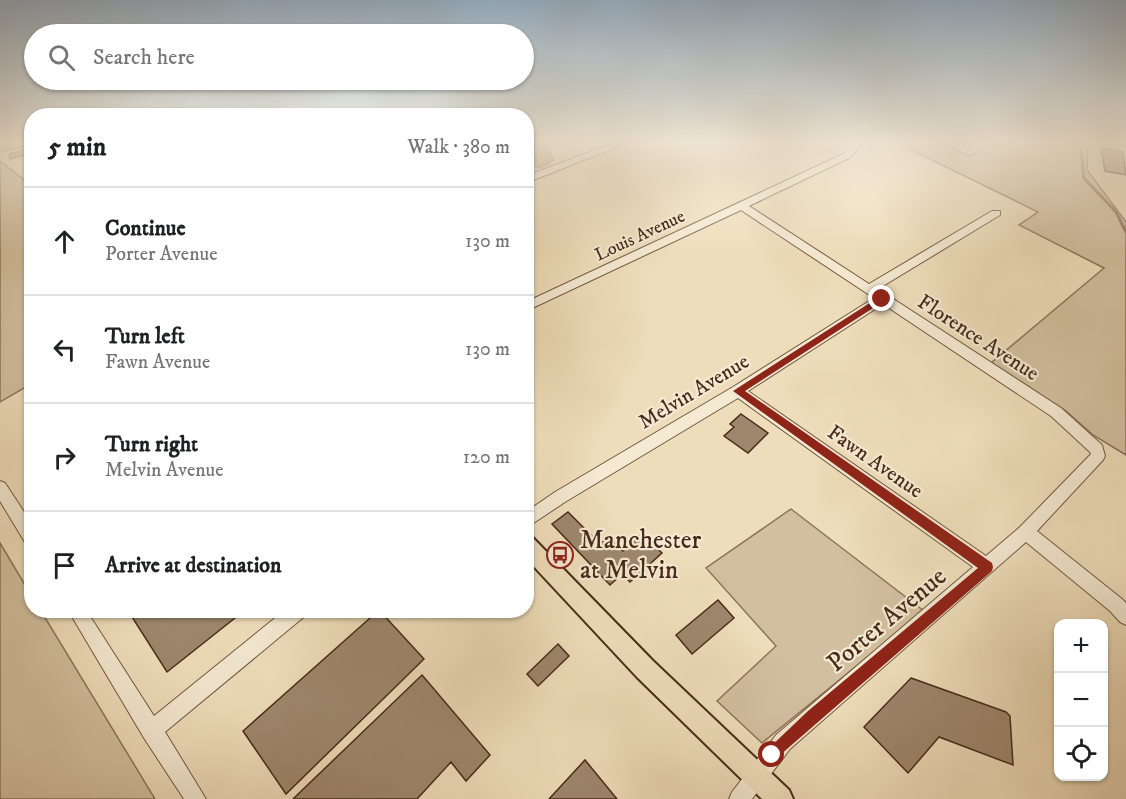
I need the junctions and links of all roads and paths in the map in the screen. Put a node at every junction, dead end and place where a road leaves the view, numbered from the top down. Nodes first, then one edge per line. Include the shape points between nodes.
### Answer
1 (800, 178) edge
2 (742, 206) junction
3 (996, 213) dead end
4 (868, 290) junction
5 (882, 299) junction
6 (534, 303) edge
7 (738, 391) junction
8 (1097, 449) joint
9 (0, 488) edge
10 (534, 514) edge
11 (24, 526) edge
12 (1026, 532) junction
13 (534, 552) edge
14 (987, 567) junction
15 (1126, 616) edge
16 (81, 618) edge
17 (289, 618) edge
18 (151, 731) junction
19 (755, 777) junction
20 (196, 799) edge
21 (740, 799) edge
22 (780, 799) edge

1 - 2 street, Louis Avenue
2 - 4 street, Florence Avenue
2 - 6 street, Louis Avenue
3 - 4 street
4 - 5 street, Florence Avenue
5 - 7 street, Melvin Avenue
5 - 8 street, Florence Avenue via 1056,412
7 - 10 street, Melvin Avenue
7 - 14 street, Fawn Avenue
8 - 12 street, Porter Avenue via 1094,461
9 - 11 street
12 - 14 street, Porter Avenue
12 - 15 street
13 - 19 main road
14 - 19 street, Porter Avenue via 783,742
16 - 18 street
17 - 18 street
18 - 20 street
19 - 21 street, Porter Avenue
19 - 22 main road

